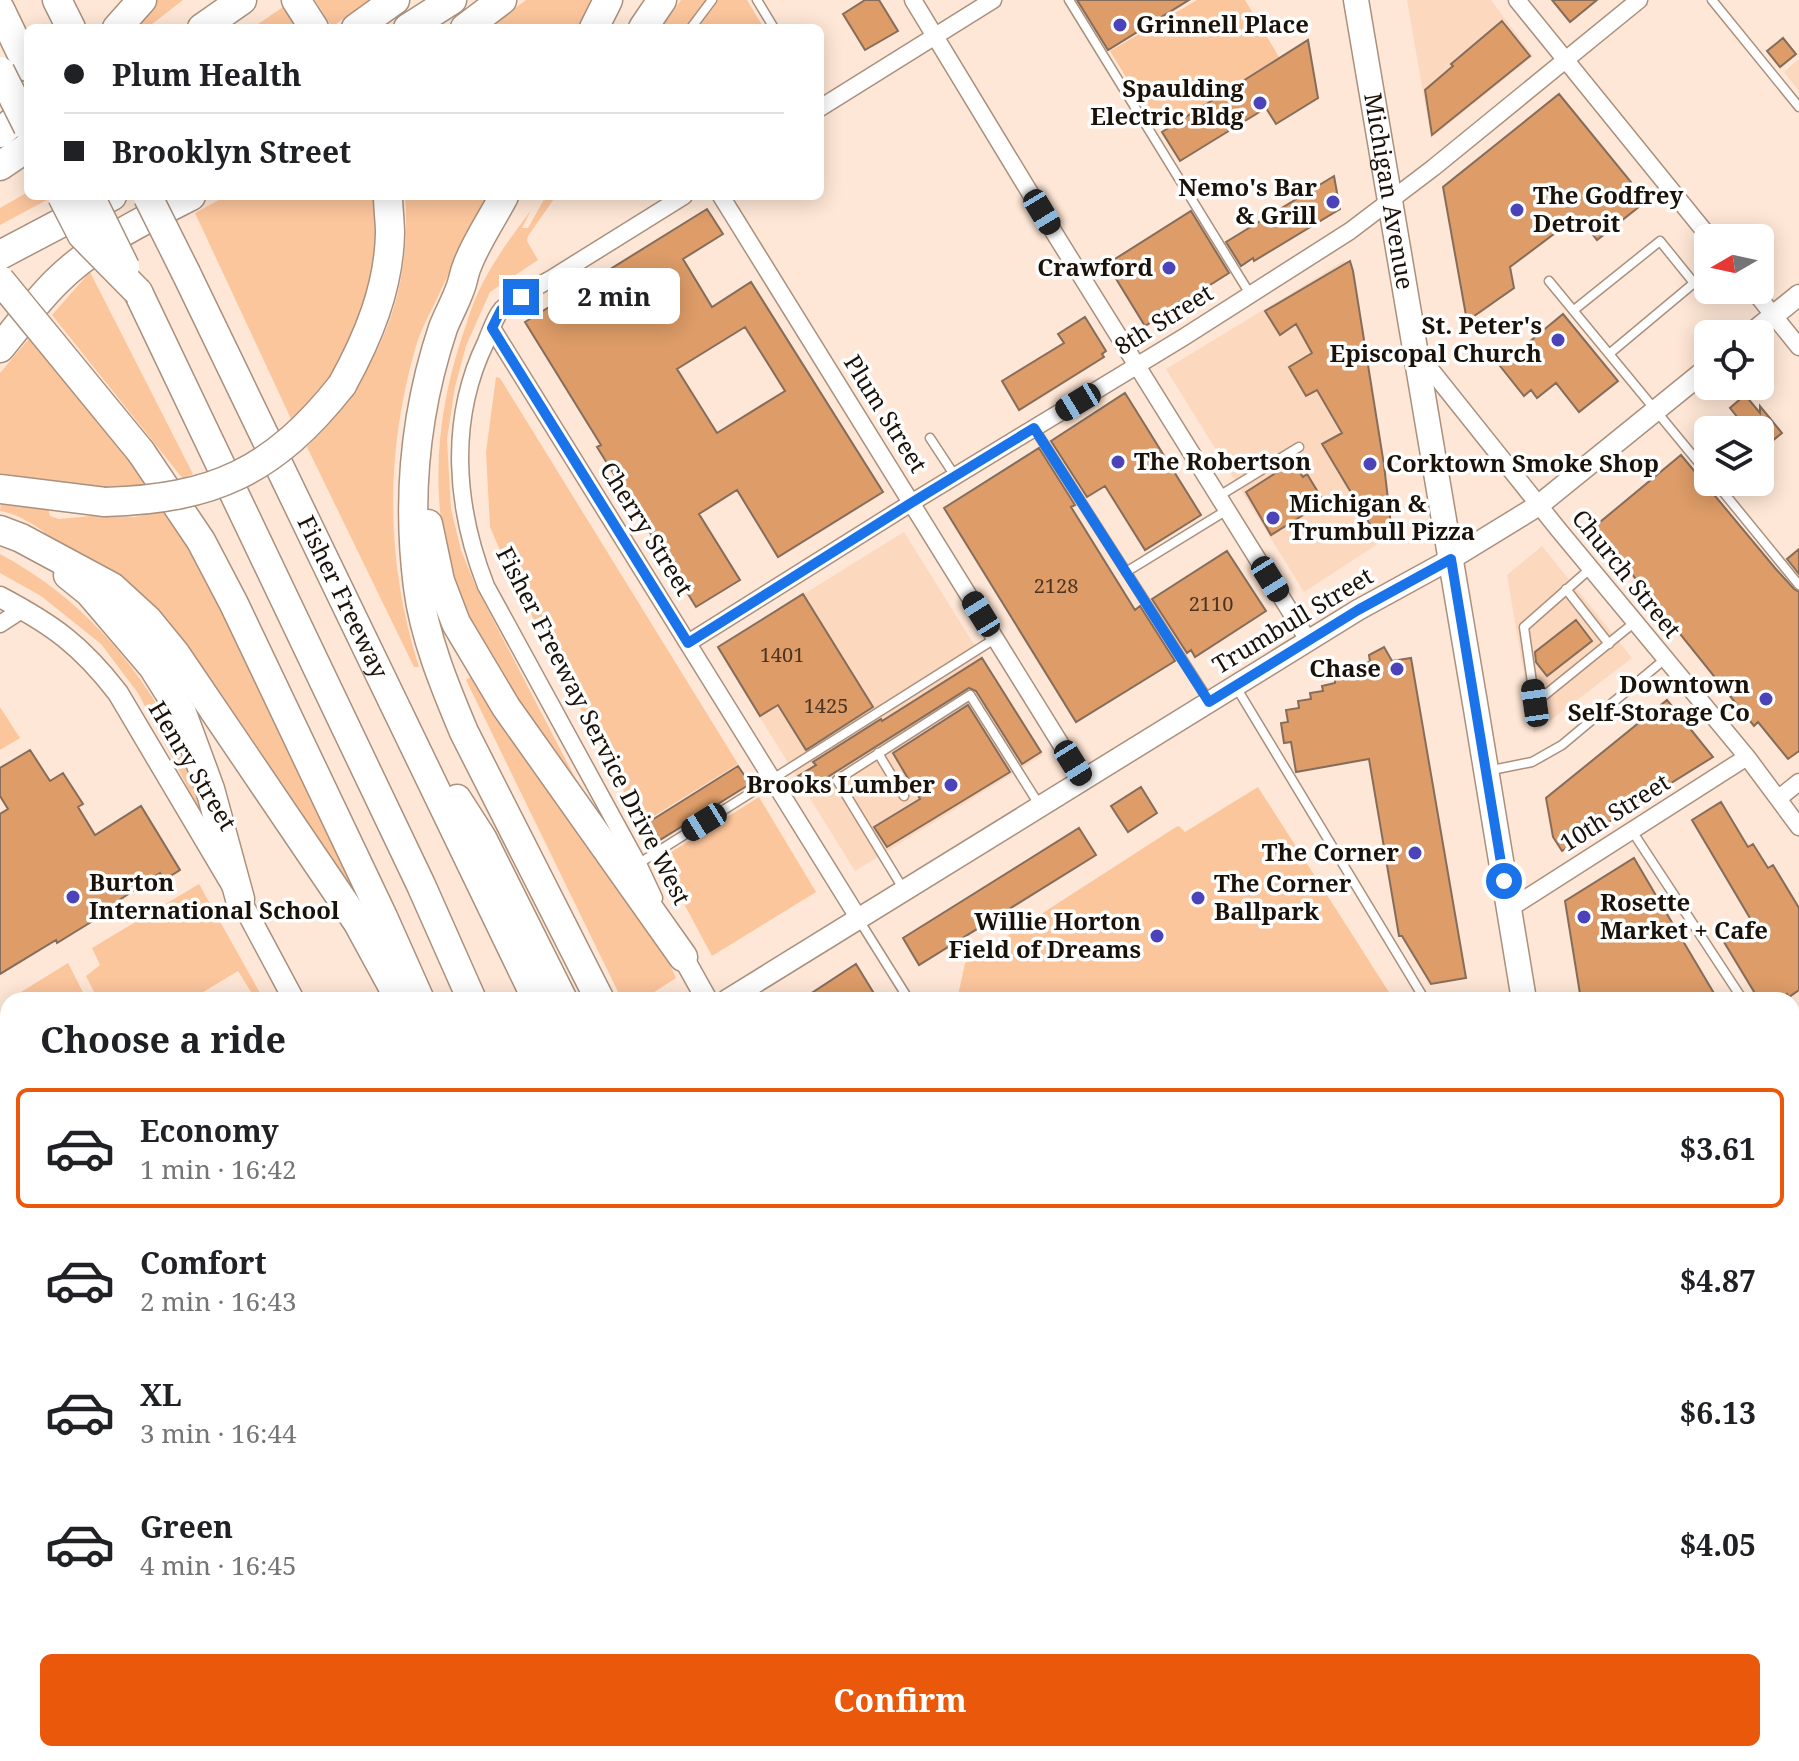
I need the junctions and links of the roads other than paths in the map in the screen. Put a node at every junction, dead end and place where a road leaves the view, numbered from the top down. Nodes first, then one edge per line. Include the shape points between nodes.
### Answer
1 (57, 0) edge
2 (75, 0) edge
3 (142, 0) edge
4 (242, 0) edge
5 (296, 0) edge
6 (395, 0) edge
7 (452, 0) edge
8 (502, 0) edge
9 (608, 0) edge
10 (662, 0) edge
11 (712, 0) edge
12 (757, 0) edge
13 (913, 0) edge
14 (993, 0) edge
15 (1069, 0) edge
16 (1356, 0) edge
17 (1517, 0) edge
18 (1639, 0) edge
19 (1712, 0) edge
20 (3, 16) edge
21 (71, 24) edge
22 (73, 24) edge
23 (121, 24) edge
24 (208, 24) edge
25 (311, 24) edge
26 (362, 24) edge
27 (414, 24) edge
28 (470, 24) edge
29 (596, 24) edge
30 (646, 24) edge
31 (694, 24) edge
32 (772, 24) edge
33 (936, 36) junction
34 (24, 59) edge
35 (1565, 60) junction
36 (0, 71) edge
37 (824, 103) edge
38 (1799, 107) edge
39 (24, 112) edge
40 (24, 119) edge
41 (0, 133) edge
42 (24, 150) edge
43 (0, 166) edge
44 (64, 200) edge
45 (92, 200) edge
46 (104, 200) edge
47 (150, 200) edge
48 (183, 200) edge
49 (388, 200) edge
50 (502, 200) edge
51 (523, 200) edge
52 (678, 200) edge
53 (723, 200) edge
54 (1391, 200) junction
55 (1699, 224) edge
56 (0, 255) edge
57 (0, 280) edge
58 (1549, 281) dead end
59 (460, 289) junction
60 (138, 292) junction
61 (1250, 294) junction
62 (1799, 295) edge
63 (1764, 304) edge
64 (1574, 310) junction
65 (1773, 316) junction
66 (1768, 320) edge
67 (492, 328) junction
68 (1799, 347) edge
69 (0, 348) edge
70 (1416, 352) junction
71 (1609, 354) junction
72 (1137, 366) junction
73 (1694, 379) edge
74 (1656, 410) junction
75 (1034, 428) junction
76 (417, 433) junction
77 (930, 438) dead end
78 (1299, 447) dead end
79 (1694, 457) edge
80 (955, 476) junction
81 (0, 489) edge
82 (1726, 496) edge
83 (911, 503) junction
84 (1223, 503) junction
85 (1539, 505) junction
86 (10, 534) edge
87 (1451, 559) junction
88 (1591, 568) junction
89 (1126, 572) junction
90 (1799, 585) edge
91 (1566, 589) junction
92 (0, 597) edge
93 (23, 609) junction
94 (1635, 622) junction
95 (0, 624) edge
96 (996, 638) junction
97 (1308, 640) junction
98 (688, 643) junction
99 (1609, 644) junction
100 (1665, 659) junction
101 (1235, 686) junction
102 (394, 702) junction
103 (1209, 702) junction
104 (878, 753) junction
105 (1747, 757) junction
106 (1486, 771) junction
107 (772, 779) junction
108 (1083, 780) junction
109 (1799, 782) edge
110 (904, 796) dead end
111 (1779, 798) junction
112 (1041, 806) junction
113 (1799, 827) edge
114 (1632, 831) junction
115 (638, 864) junction
116 (905, 891) junction
117 (240, 899) junction
118 (1509, 909) junction
119 (859, 919) junction
120 (683, 957) junction
121 (290, 992) edge
122 (396, 992) edge
123 (416, 992) edge
124 (468, 992) edge
125 (533, 992) edge
126 (559, 992) edge
127 (596, 992) edge
128 (703, 992) edge
129 (740, 992) edge
130 (902, 992) edge
131 (1420, 992) edge
132 (1523, 992) edge
133 (1738, 992) edge

1 - 21 highway
2 - 22 highway
3 - 23 highway
4 - 24 highway
5 - 25 highway
6 - 26 highway
7 - 27 highway
8 - 28 highway
9 - 29 highway
10 - 30 highway
11 - 31 lane
12 - 32 lane
13 - 33 street
14 - 33 street
15 - 61 lane
16 - 54 main road, Michigan Avenue
17 - 35 street
18 - 35 street, 8th Street
19 - 38 lane
20 - 34 highway
33 - 37 street
33 - 72 street
35 - 54 street, 8th Street
35 - 55 street
36 - 40 highway, bridge
39 - 41 highway
42 - 43 highway
44 - 60 highway, bridge via 82,235
45 - 60 highway, bridge
46 - 56 highway
47 - 102 highway, Fisher Freeway, bridge
48 - 69 highway via 84,258 56,282
49 - 81 highway, bridge via 390,233 382,290 356,359 322,411 274,455 221,483 143,501 105,502
50 - 59 highway
51 - 59 highway
52 - 67 street, Fisher Freeway Service Drive West via 501,310
53 - 83 street, Plum Street
54 - 61 street, 8th Street
54 - 70 main road, Michigan Avenue
57 - 123 highway, bridge via 141,452 201,541
58 - 64 lane
59 - 76 highway via 443,329
60 - 124 highway
61 - 72 street, 8th Street
62 - 65 street
63 - 65 street
64 - 71 lane
64 - 71 lane via 1660,241 1694,283
65 - 66 street
65 - 68 street
67 - 98 street, Cherry Street
67 - 115 street, Fisher Freeway Service Drive West via 469,389 460,433 460,484 470,540 486,586
70 - 85 street, Church Street
70 - 87 main road, Michigan Avenue
71 - 74 lane
72 - 75 street, 8th Street
72 - 84 street
73 - 74 street, Trumbull Street
74 - 79 lane
74 - 85 street, Trumbull Street
75 - 80 street, 8th Street
75 - 89 lane
76 - 120 highway via 428,527 456,623 506,707
76 - 127 highway via 412,505 418,589 446,690
77 - 80 lane
78 - 84 lane
80 - 83 street, 8th Street
82 - 90 lane
83 - 96 street, Plum Street
83 - 98 street, 8th Street
84 - 89 lane
84 - 97 street
85 - 87 street, Trumbull Street
85 - 88 street, Church Street
86 - 117 highway via 89,592 153,667 182,713 210,789
86 - 122 highway via 112,587 148,620 358,923
87 - 97 street, Trumbull Street
87 - 106 main road, Michigan Avenue
88 - 91 lane
88 - 94 street, Church Street
89 - 103 lane
91 - 99 lane
91 - 99 lane via 1524,627 1535,703
92 - 93 street, Henry Street
93 - 95 street
93 - 117 street, Henry Street via 78,647 118,693
94 - 99 lane
94 - 100 street, Church Street
96 - 107 lane
96 - 108 street, Plum Street
97 - 101 street, Trumbull Street
98 - 107 street, Cherry Street
100 - 105 street, Church Street
100 - 106 lane via 1562,745 1532,762
101 - 103 street, Trumbull Street
101 - 131 lane
102 - 125 highway, Fisher Freeway
102 - 126 highway via 482,838
103 - 108 street, Trumbull Street
104 - 110 lane
104 - 112 lane via 970,695
104 - 116 lane via 837,780
105 - 111 street, Church Street
105 - 114 street, 10th Street
106 - 118 main road, Michigan Avenue
107 - 115 lane
107 - 119 street, Cherry Street
108 - 112 street, Trumbull Street
109 - 111 street
111 - 113 street, Church Street
112 - 116 street, Trumbull Street
114 - 118 street, 10th Street
114 - 133 lane
115 - 120 street, Fisher Freeway Service Drive West
116 - 119 street, Trumbull Street
117 - 121 street, Henry Street
118 - 132 main road, Michigan Avenue
119 - 129 street, Trumbull Street
119 - 130 lane
120 - 128 street, Fisher Freeway Service Drive West

